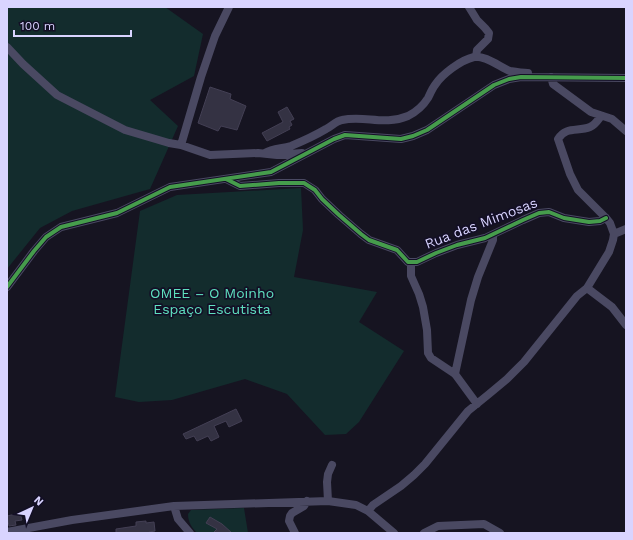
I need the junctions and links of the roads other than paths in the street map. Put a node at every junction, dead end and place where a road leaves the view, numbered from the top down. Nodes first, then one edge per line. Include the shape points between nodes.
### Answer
1 (229, 7) edge
2 (470, 7) edge
3 (7, 47) edge
4 (476, 57) junction
5 (549, 78) junction
6 (626, 78) edge
7 (601, 116) junction
8 (626, 131) edge
9 (181, 145) junction
10 (307, 153) junction
11 (264, 154) junction
12 (226, 179) junction
13 (606, 218) junction
14 (626, 229) edge
15 (614, 234) junction
16 (493, 235) junction
17 (411, 262) junction
18 (7, 286) edge
19 (587, 288) junction
20 (626, 325) edge
21 (455, 374) junction
22 (477, 404) junction
23 (332, 464) dead end
24 (307, 501) junction
25 (328, 501) junction
26 (174, 506) junction
27 (368, 511) junction
28 (7, 532) edge
29 (190, 533) edge
30 (295, 533) edge
31 (394, 533) edge
32 (424, 533) edge
33 (500, 533) edge

1 - 9 street via 206,63
2 - 4 street via 477,20 489,33 488,39 477,50
3 - 9 street via 57,95 125,130
4 - 5 street via 509,70 540,74
4 - 11 street via 468,59 442,76 434,85 428,99 409,115 389,121 341,120 284,149 269,150
5 - 6 street
5 - 7 street via 553,84 591,112
5 - 10 street via 521,77 494,85 427,130 413,136 401,139 345,135
7 - 8 street via 612,119
7 - 13 street via 591,127 566,131 558,139 578,190
9 - 11 street via 210,155
10 - 11 street via 276,156
10 - 12 street via 271,172
12 - 17 street, Rua das Mimosas via 240,186 279,182 304,183 369,240 397,250
12 - 18 street via 170,188 117,213 62,227 46,237
13 - 15 street
13 - 16 street, Rua das Mimosas via 589,222 564,218 549,212 539,213
14 - 15 street
15 - 19 street via 609,252
16 - 17 street, Rua das Mimosas
16 - 21 street via 471,300
17 - 21 street via 411,276 419,294 427,330 428,353 431,358
19 - 20 street via 612,307
19 - 22 street via 577,296 524,362
21 - 22 street
22 - 27 street via 468,411 414,475
23 - 25 street via 328,474
24 - 25 street
24 - 26 street
24 - 30 street via 290,516 289,521
25 - 27 street via 356,505
26 - 28 street
26 - 29 street via 178,518
27 - 31 street
32 - 33 street via 438,526 484,524

